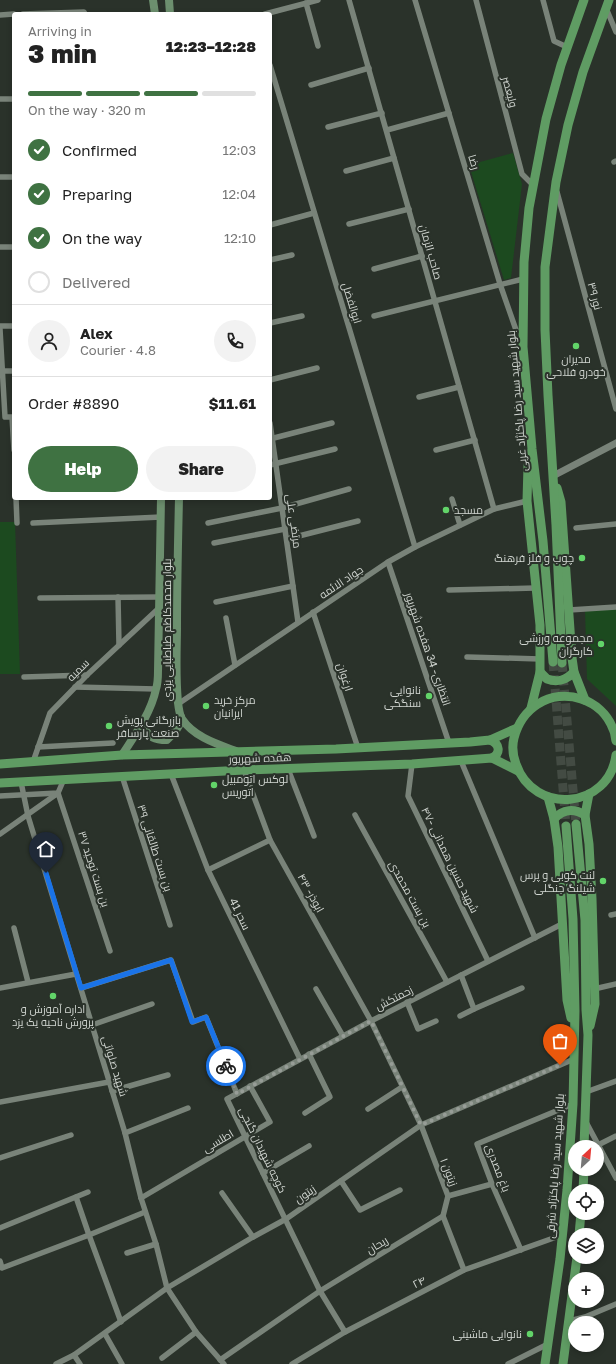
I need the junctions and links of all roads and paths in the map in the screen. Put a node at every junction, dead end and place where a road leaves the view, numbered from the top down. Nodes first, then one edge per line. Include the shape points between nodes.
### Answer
1 (153, 0) edge
2 (169, 0) edge
3 (318, 0) edge
4 (349, 0) edge
5 (415, 0) edge
6 (476, 0) edge
7 (544, 0) edge
8 (584, 0) edge
9 (306, 3) junction
10 (608, 4) edge
11 (155, 12) edge
12 (170, 12) edge
13 (272, 12) edge
14 (12, 14) edge
15 (0, 15) edge
16 (616, 32) edge
17 (318, 46) dead end
18 (567, 47) junction
19 (369, 68) junction
20 (272, 72) edge
21 (311, 86) dead end
22 (0, 99) edge
23 (12, 99) edge
24 (382, 113) junction
25 (449, 113) junction
26 (328, 127) dead end
27 (387, 130) junction
28 (394, 158) junction
29 (346, 171) dead end
30 (0, 177) edge
31 (12, 177) edge
32 (533, 185) junction
33 (556, 187) junction
34 (409, 209) junction
35 (314, 213) junction
36 (272, 224) edge
37 (349, 224) dead end
38 (0, 247) edge
39 (12, 247) edge
40 (292, 255) dead end
41 (422, 256) junction
42 (272, 260) edge
43 (374, 269) dead end
44 (523, 279) junction
45 (500, 284) junction
46 (435, 301) junction
47 (302, 316) dead end
48 (374, 316) dead end
49 (272, 322) edge
50 (12, 326) edge
51 (0, 328) edge
52 (516, 330) dead end
53 (317, 368) dead end
54 (2, 371) junction
55 (12, 371) edge
56 (272, 379) edge
57 (459, 387) junction
58 (419, 397) dead end
59 (616, 409) edge
60 (12, 417) edge
61 (332, 423) dead end
62 (272, 439) edge
63 (475, 440) junction
64 (616, 443) edge
65 (335, 449) dead end
66 (532, 449) junction
67 (436, 450) dead end
68 (272, 452) edge
69 (273, 464) edge
70 (553, 476) junction
71 (349, 489) dead end
72 (452, 499) dead end
73 (16, 500) edge
74 (161, 500) edge
75 (178, 500) edge
76 (527, 501) junction
77 (282, 508) junction
78 (494, 509) junction
79 (161, 517) junction
80 (358, 521) dead end
81 (17, 523) dead end
82 (33, 523) dead end
83 (208, 523) dead end
84 (616, 524) edge
85 (460, 525) junction
86 (576, 528) dead end
87 (285, 529) junction
88 (287, 539) junction
89 (214, 543) dead end
90 (415, 547) junction
91 (388, 562) junction
92 (293, 586) junction
93 (535, 588) junction
94 (449, 590) dead end
95 (159, 596) junction
96 (118, 597) junction
97 (40, 598) dead end
98 (216, 602) dead end
99 (616, 607) edge
100 (159, 608) junction
101 (569, 610) junction
102 (313, 612) junction
103 (226, 618) dead end
104 (298, 622) junction
105 (118, 645) junction
106 (467, 657) dead end
107 (540, 659) junction
108 (235, 665) junction
109 (540, 672) junction
110 (574, 672) junction
111 (87, 675) junction
112 (24, 677) dead end
113 (75, 687) junction
114 (156, 689) junction
115 (585, 700) junction
116 (178, 704) junction
117 (531, 708) junction
118 (604, 713) junction
119 (181, 717) junction
120 (616, 722) edge
121 (141, 725) junction
122 (517, 728) junction
123 (490, 740) junction
124 (616, 740) edge
125 (113, 743) dead end
126 (449, 743) junction
127 (38, 747) junction
128 (358, 748) junction
129 (238, 752) junction
130 (122, 755) junction
131 (492, 758) junction
132 (616, 760) edge
133 (461, 761) junction
134 (33, 762) junction
135 (0, 764) edge
136 (412, 764) junction
137 (288, 769) junction
138 (244, 770) junction
139 (518, 771) junction
140 (172, 774) junction
141 (122, 776) junction
142 (64, 780) junction
143 (21, 782) junction
144 (0, 783) edge
145 (58, 793) junction
146 (589, 794) junction
147 (23, 795) junction
148 (0, 796) edge
149 (548, 797) junction
150 (355, 815) dead end
151 (585, 815) junction
152 (28, 816) junction
153 (554, 819) junction
154 (576, 824) tunnel mouth
155 (566, 826) tunnel mouth
156 (0, 834) edge
157 (314, 836) dead end
158 (270, 840) junction
159 (208, 870) junction
160 (562, 924) junction
161 (170, 925) dead end
162 (14, 928) dead end
163 (536, 938) junction
164 (110, 951) dead end
165 (488, 961) junction
166 (76, 974) junction
167 (461, 975) junction
168 (28, 982) junction
169 (447, 982) junction
170 (616, 984) edge
171 (0, 988) edge
172 (81, 988) junction
173 (522, 988) dead end
174 (316, 989) dead end
175 (594, 989) junction
176 (407, 1002) junction
177 (152, 1004) dead end
178 (474, 1009) junction
179 (460, 1016) dead end
180 (371, 1021) junction
181 (436, 1021) dead end
182 (92, 1025) junction
183 (574, 1035) junction
184 (343, 1036) junction
185 (588, 1037) junction
186 (309, 1054) junction
187 (300, 1059) junction
188 (574, 1059) junction
189 (168, 1075) dead end
190 (616, 1081) edge
191 (109, 1082) junction
192 (250, 1086) junction
193 (402, 1088) junction
194 (112, 1091) junction
195 (586, 1092) junction
196 (237, 1094) junction
197 (0, 1102) edge
198 (573, 1104) junction
199 (188, 1108) dead end
200 (368, 1109) dead end
201 (305, 1113) dead end
202 (585, 1121) junction
203 (421, 1125) junction
204 (125, 1133) junction
205 (71, 1134) dead end
206 (245, 1136) junction
207 (616, 1136) edge
208 (584, 1140) edge
209 (595, 1140) edge
210 (604, 1142) edge
211 (309, 1146) dead end
212 (604, 1156) edge
213 (0, 1158) edge
214 (263, 1173) junction
215 (616, 1178) edge
216 (341, 1181) junction
217 (492, 1184) junction
218 (400, 1190) dead end
219 (88, 1192) dead end
220 (222, 1193) dead end
221 (448, 1196) junction
222 (76, 1197) junction
223 (142, 1198) junction
224 (145, 1212) junction
225 (443, 1216) junction
226 (286, 1219) junction
227 (0, 1228) edge
228 (89, 1235) junction
229 (562, 1235) junction
230 (253, 1237) junction
231 (156, 1244) junction
232 (521, 1250) junction
233 (127, 1253) dead end
234 (0, 1261) edge
235 (576, 1264) edge
236 (464, 1270) junction
237 (167, 1288) junction
238 (320, 1291) junction
239 (615, 1306) edge
240 (570, 1316) edge
241 (588, 1316) edge
242 (121, 1322) junction
243 (568, 1328) edge
244 (196, 1332) junction
245 (345, 1332) junction
246 (105, 1334) junction
247 (548, 1344) junction
248 (74, 1355) junction
249 (162, 1358) dead end
250 (222, 1362) edge
251 (56, 1364) edge
252 (80, 1364) edge
253 (122, 1364) edge
254 (292, 1364) edge
255 (508, 1364) edge
256 (545, 1364) edge
257 (563, 1364) edge

1 - 11 main road
2 - 12 main road
3 - 9 street
4 - 19 street, صاحب الزمان
5 - 25 street, رضا
6 - 32 street, ولیعصر via 522,174
7 - 18 street via 554,40
8 - 18 main road, بلوار شهید سید رضا پاکنژاد غربی
9 - 13 street
9 - 17 street
10 - 16 street
10 - 33 main road via 583,72 568,125
14 - 15 street
18 - 32 main road, بلوار شهید سید رضا پاکنژاد غربی via 546,119
19 - 21 street
19 - 24 street, صاحب الزمان
20 - 35 street, ابوالفضل
22 - 23 street
24 - 26 street
24 - 27 street, صاحب الزمان
25 - 27 street
25 - 45 street, رضا
27 - 28 street, صاحب الزمان
28 - 29 street
28 - 34 street, صاحب الزمان
30 - 31 street
32 - 44 main road, بلوار شهید سید رضا پاکنژاد غربی
33 - 59 street, نور ۳۹
33 - 70 main road via 545,267
34 - 37 street
34 - 41 street, صاحب الزمان
35 - 36 street
35 - 90 street, ابوالفضل
38 - 39 street
40 - 42 street
41 - 43 street
41 - 46 street, صاحب الزمان
44 - 45 street
44 - 66 main road, بلوار شهید سید رضا پاکنژاد غربی via 523,347
45 - 46 street
45 - 52 street, رضا
46 - 48 street
46 - 57 street, صاحب الزمان
47 - 49 street
50 - 51 street
51 - 54 street
53 - 56 street
54 - 55 street
54 - 60 street via 5,417
57 - 58 street
57 - 63 street, صاحب الزمان
61 - 62 street
63 - 67 street
63 - 78 street, صاحب الزمان
64 - 70 street
65 - 69 street
66 - 70 main road, بلوار شهید سید رضا پاکنژاد غربی via 557,663
66 - 76 main road via 528,466
68 - 69 street, مرتضی علی
69 - 77 street, مرتضی علی
70 - 101 main road via 561,502
71 - 77 street
72 - 85 street
73 - 81 street
74 - 79 main road, بلوار محمدکاظم طباطبایی یزدی
75 - 116 main road, بلوار محمدکاظم طباطبایی یزدی
76 - 78 street, جواد الائمه
76 - 93 main road
77 - 83 street
77 - 87 street, مرتضی علی
78 - 85 street, جواد الائمه
79 - 82 street
79 - 95 main road, بلوار محمدکاظم طباطبایی یزدی
80 - 88 street
84 - 86 street
85 - 90 street, جواد الائمه
87 - 88 street, مرتضی علی
87 - 89 street
88 - 92 street, مرتضی علی
90 - 91 street, جواد الائمه
91 - 102 street, جواد الائمه
91 - 126 street, انتظاری- 34 هفده شهریور
92 - 98 street
92 - 104 street, مرتضی علی
93 - 94 street
93 - 107 main road via 540,625
95 - 96 street
95 - 100 main road, بلوار محمدکاظم طباطبایی یزدی
96 - 97 street
96 - 105 street
99 - 101 street
100 - 105 street, سمیه
100 - 114 main road, بلوار محمدکاظم طباطبایی یزدی
101 - 110 main road
102 - 104 street, جواد الائمه
102 - 128 street, ارغوان
103 - 108 street
104 - 108 street, جواد الائمه
105 - 111 street, سمیه
106 - 107 street
107 - 109 main road
108 - 116 street, جواد الائمه
109 - 110 main road via 547,680 558,681 568,678
109 - 117 main road
110 - 115 main road
111 - 112 street
111 - 113 street, سمیه
113 - 114 street
113 - 127 street, سمیه via 50,713
114 - 121 main road, بلوار محمدکاظم طباطبایی یزدی
115 - 117 main road via 557,696 543,700
115 - 118 main road
116 - 119 main road, بلوار محمدکاظم طباطبایی یزدی
117 - 122 main road
118 - 120 main road
118 - 124 main road via 613,728
119 - 121 main road via 181,723 167,740 156,740 148,735
119 - 129 main road via 191,729 203,737
121 - 130 main road, بلوار محمدکاظم طباطبایی یزدی
122 - 123 main road, هفده شهریور
122 - 139 main road via 513,742
123 - 126 main road, هفده شهریور
123 - 131 main road via 495,742 499,751 497,756
125 - 127 street
126 - 128 main road, هفده شهریور
127 - 134 street, سمیه
128 - 129 main road, هفده شهریور
129 - 130 main road, هفده شهریور
130 - 134 main road, هفده شهریور
131 - 133 main road, هفده شهریور
131 - 139 main road
132 - 146 main road via 609,776
133 - 136 main road, هفده شهریور
133 - 163 street
134 - 135 main road, هفده شهریور
136 - 137 main road, هفده شهریور
136 - 165 street, شهید حسین همدانی -۴۷ via 408,796
137 - 138 main road, هفده شهریور
137 - 157 street
138 - 140 main road, هفده شهریور
138 - 158 street, ابوذر- ۴۳
139 - 149 main road via 536,791
140 - 141 main road, هفده شهریور
140 - 159 street, سحر 41
141 - 142 main road, هفده شهریور
141 - 161 street, بن‌ بست طالقانی ۳۹
142 - 143 main road, هفده شهریور
142 - 145 street
143 - 144 main road, هفده شهریور
143 - 147 street, شهید صلواتی
145 - 147 street
145 - 152 street
145 - 164 street, بن بست توحید ۳۷
146 - 149 main road via 576,799
146 - 151 main road
147 - 148 street
147 - 152 street, شهید صلواتی
149 - 153 main road
150 - 169 street, بن بست محمدی
151 - 153 main road via 569,810
151 - 175 main road via 592,899
152 - 156 street
152 - 166 street, شهید صلواتی
153 - 160 main road
154 - 185 main road via 584,920
155 - 183 main road, بلوار شهید سید رضا پاکنژاد شرقی via 573,918
158 - 159 street
158 - 180 street, ابوذر- ۴۳
159 - 187 street, سحر 41
160 - 163 street, زحمتکش
160 - 183 main road via 567,1000
162 - 168 street
163 - 165 street, زحمتکش
165 - 167 street, زحمتکش
166 - 168 street
166 - 172 street, شهید صلواتی
167 - 169 street, زحمتکش
167 - 178 street
168 - 171 street
169 - 176 street, زحمتکش
170 - 175 street
172 - 182 street, شهید صلواتی
172 - 196 street via 171,960 192,1022 206,1017
173 - 178 street
174 - 184 street
175 - 185 main road via 595,1004
176 - 180 street, زحمتکش
176 - 181 street via 418,1029
177 - 182 street
178 - 179 street
180 - 184 street, زحمتکش
180 - 193 street, ابوذر- ۴۳
182 - 191 street, شهید صلواتی
183 - 188 main road, بلوار شهید سید رضا پاکنژاد شرقی
184 - 186 street, زحمتکش
185 - 195 main road
186 - 187 street, زحمتکش
186 - 201 street via 330,1098
187 - 192 street, زحمتکش
188 - 198 main road, بلوار شهید سید رضا پاکنژاد شرقی
188 - 203 street, زیتون
189 - 194 street
190 - 195 street
191 - 194 street, شهید صلواتی
191 - 197 street
192 - 196 street, زحمتکش
192 - 206 street, اطلسی via 270,1122
193 - 200 street
193 - 203 street, زیتون ۱
194 - 204 street, شهید صلواتی
195 - 202 main road
196 - 206 street, کوچه شهیدان گنجی via 227,1099
198 - 217 street, باغ مصدری via 477,1144
198 - 229 main road, بلوار شهید سید رضا پاکنژاد شرقی
199 - 204 street
202 - 208 main road
202 - 209 street
203 - 216 street, زیتون
203 - 221 street, زیتون ۱
204 - 223 street, شهید صلواتی
205 - 213 street
206 - 214 street, کوچه شهیدان گنجی
206 - 223 street, اطلسی
207 - 210 street
211 - 214 street
212 - 215 street
214 - 226 street, کوچه شهیدان گنجی
216 - 218 street via 360,1210
216 - 226 street, زیتون
217 - 221 street
217 - 232 street, باغ مصدری
219 - 222 street
220 - 230 street
221 - 225 street, زیتون ۱
222 - 227 street
222 - 228 street
223 - 224 street, شهید صلواتی
224 - 228 street
224 - 231 street, شهید صلواتی
225 - 236 street
225 - 238 street, ریحان
226 - 230 street, زیتون
226 - 238 street, کوچه شهیدان گنجی
228 - 234 street via 2,1268
228 - 242 street
229 - 232 street, ۲۴
229 - 247 main road, بلوار شهید سید رضا پاکنژاد شرقی
230 - 237 street, زیتون
231 - 233 street
231 - 237 street, شهید صلواتی
232 - 236 street, ۲۴
235 - 240 main road
236 - 245 street, ۲۴
237 - 242 street, زیتون
237 - 244 street, شهید صلواتی
238 - 245 street, کوچه شهیدان گنجی
238 - 250 street, ریحان
239 - 241 street
242 - 246 street, زیتون
243 - 257 main road
244 - 249 street
244 - 250 street, شهید صلواتی
245 - 254 street, ۲۴
246 - 248 street, زیتون
246 - 253 street
247 - 255 street
247 - 256 main road, بلوار شهید سید رضا پاکنژاد شرقی
248 - 251 street, زیتون
248 - 252 street

